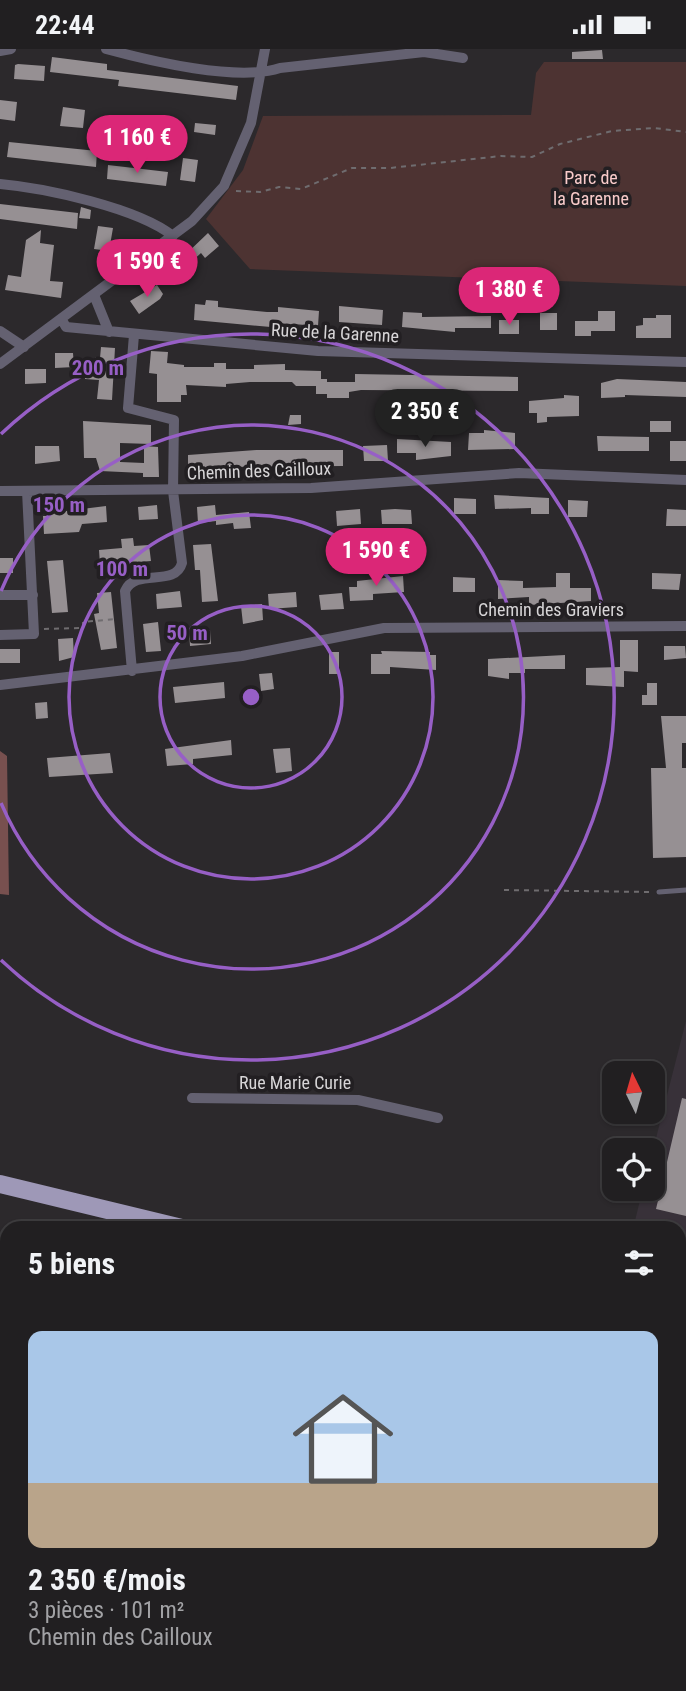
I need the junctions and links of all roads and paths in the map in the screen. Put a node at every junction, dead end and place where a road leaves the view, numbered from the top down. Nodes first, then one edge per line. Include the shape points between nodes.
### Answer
1 (11, 49) edge
2 (106, 49) edge
3 (265, 49) edge
4 (424, 50) edge
5 (0, 51) edge
6 (463, 58) dead end
7 (261, 75) junction
8 (686, 132) edge
9 (0, 184) edge
10 (221, 190) junction
11 (173, 236) junction
12 (94, 295) junction
13 (62, 320) junction
14 (0, 331) edge
15 (109, 332) junction
16 (134, 335) junction
17 (24, 347) junction
18 (686, 362) edge
19 (0, 364) edge
20 (686, 480) edge
21 (0, 491) edge
22 (27, 491) junction
23 (173, 491) junction
24 (0, 595) edge
25 (33, 595) junction
26 (128, 617) junction
27 (686, 626) edge
28 (34, 630) junction
29 (0, 635) edge
30 (132, 671) junction
31 (0, 685) edge
32 (504, 890) dead end
33 (686, 890) edge
34 (659, 892) joint
35 (192, 1098) dead end
36 (438, 1118) dead end
37 (0, 1184) edge
38 (153, 1221) edge

1 - 5 street
2 - 7 street via 152,61
3 - 7 street
4 - 6 street
4 - 7 street via 280,68
7 - 10 street via 247,135
8 - 10 path via 654,128 612,131 560,144 532,157 352,168 300,189
9 - 11 street via 76,197 161,226
10 - 11 street
11 - 12 street
12 - 13 street
12 - 15 street
13 - 15 street, Rue de la Garenne via 66,327
13 - 17 street
14 - 17 street
15 - 16 street, Rue de la Garenne
16 - 18 street, Rue de la Garenne via 318,351
16 - 23 street via 128,408 174,420
17 - 19 street
20 - 23 street, Chemin des Cailloux via 519,473 311,488
21 - 22 street, Chemin des Cailloux
22 - 23 street, Chemin des Cailloux
22 - 25 street
23 - 26 street via 180,570 129,583 125,591
24 - 25 street
25 - 28 street
26 - 28 path via 83,622 83,628
26 - 30 street
27 - 30 street, Chemin des Graviers via 384,628 242,656
28 - 29 street
30 - 31 street, Chemin des Graviers
32 - 34 path
33 - 34 lane
35 - 36 street, Rue Marie Curie via 358,1100
37 - 38 main road

